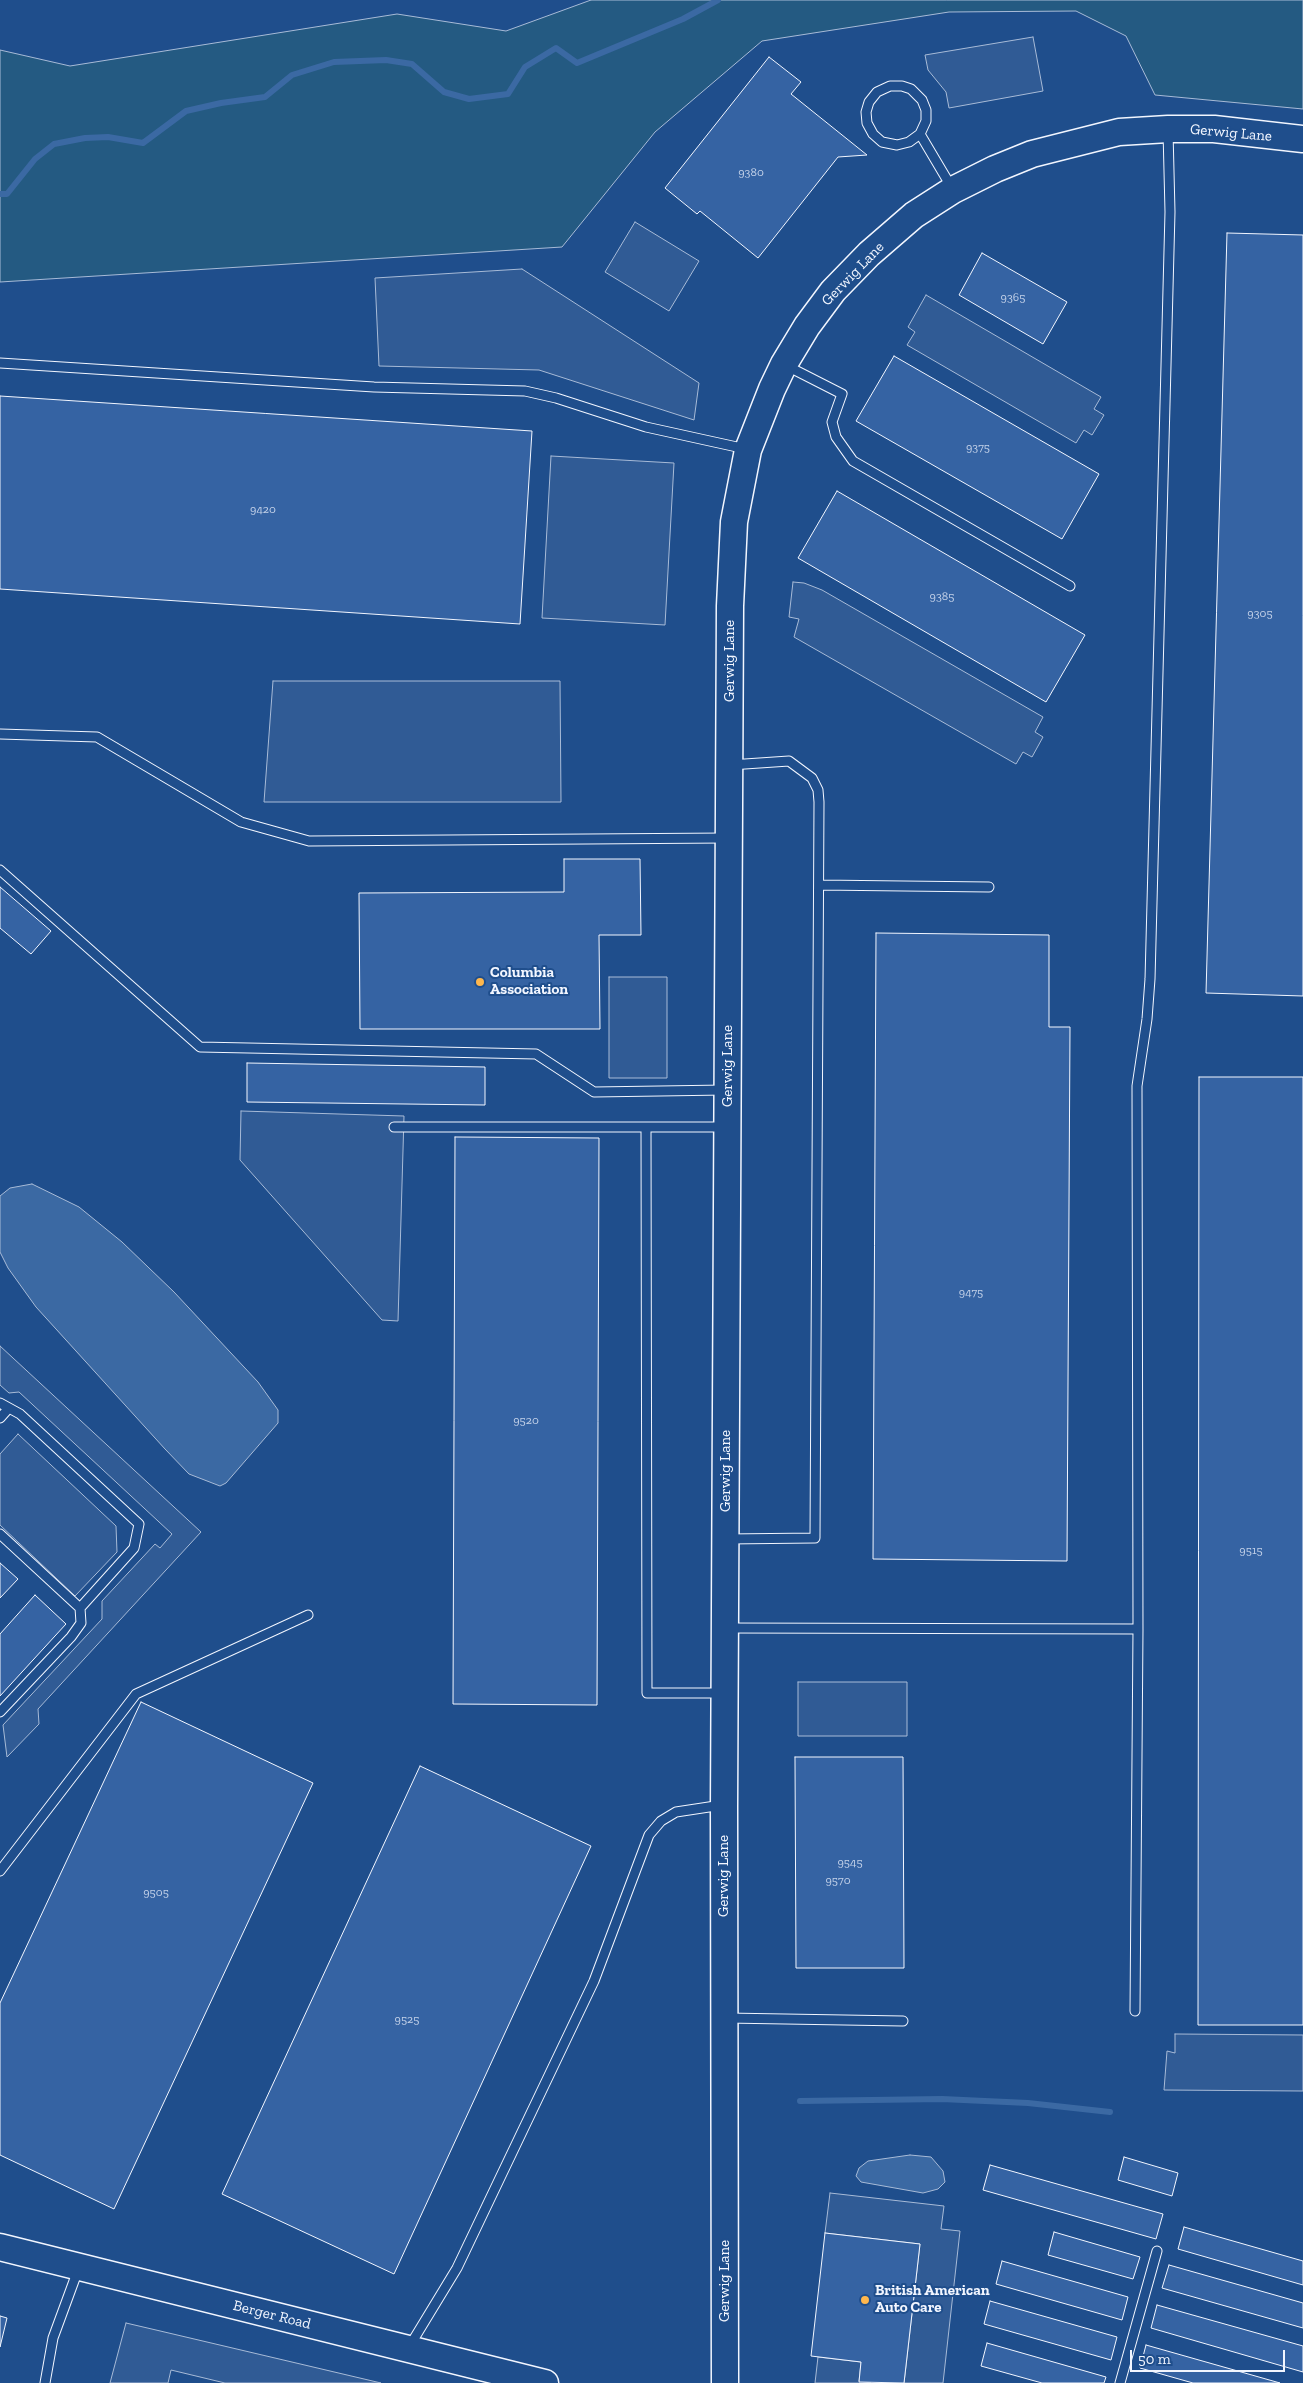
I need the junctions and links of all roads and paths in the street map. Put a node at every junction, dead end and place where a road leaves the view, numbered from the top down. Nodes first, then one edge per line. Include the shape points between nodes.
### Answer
1 (1168, 128) junction
2 (920, 134) junction
3 (1303, 139) edge
4 (953, 190) junction
5 (0, 363) edge
6 (784, 364) junction
7 (748, 450) junction
8 (1070, 586) dead end
9 (0, 734) edge
10 (729, 765) junction
11 (728, 838) junction
12 (0, 870) edge
13 (819, 885) junction
14 (989, 887) dead end
15 (728, 1090) junction
16 (394, 1127) dead end
17 (646, 1127) junction
18 (728, 1127) junction
19 (0, 1403) edge
20 (8, 1409) junction
21 (0, 1418) edge
22 (0, 1534) edge
23 (726, 1539) junction
24 (80, 1608) junction
25 (308, 1615) dead end
26 (726, 1628) junction
27 (1138, 1629) junction
28 (726, 1693) junction
29 (0, 1712) edge
30 (724, 1805) junction
31 (0, 1871) edge
32 (1135, 2011) dead end
33 (725, 2018) junction
34 (903, 2021) dead end
35 (0, 2247) edge
36 (1157, 2251) dead end
37 (79, 2267) junction
38 (408, 2348) junction
39 (514, 2379) edge
40 (45, 2383) edge
41 (545, 2383) edge
42 (726, 2383) edge
43 (1120, 2383) edge

1 - 3 street, Gerwig Lane via 1214,129
1 - 4 street, Gerwig Lane via 1119,132 1073,142 1004,165
1 - 27 lane via 1170,212 1150,979 1137,1086
2 - 2 lane via 897,145 882,142 872,134 867,123 869,102 877,92 890,86 911,90 922,100 926,110 926,121
2 - 4 lane
4 - 6 street, Gerwig Lane via 914,215 833,291
5 - 7 lane via 374,387 525,391 646,427
6 - 7 street, Gerwig Lane
6 - 8 lane via 842,394 832,422 836,437 853,461
7 - 10 street, Gerwig Lane via 734,522 730,567
9 - 11 lane via 97,737 241,822 309,842
10 - 11 street, Gerwig Lane
10 - 13 lane via 789,761 812,778 820,802
11 - 15 street, Gerwig Lane
12 - 15 lane via 200,1047 536,1054 594,1092
13 - 14 lane
13 - 23 lane via 815,1538
15 - 18 street, Gerwig Lane
16 - 17 lane
17 - 18 lane
17 - 28 lane via 647,1693
18 - 23 street, Gerwig Lane
19 - 20 lane
20 - 21 lane
20 - 24 lane via 20,1414 139,1524 134,1548
22 - 24 lane
23 - 26 street, Gerwig Lane
24 - 29 lane via 81,1623 71,1637
25 - 31 lane via 136,1694
26 - 27 lane
26 - 28 street, Gerwig Lane
27 - 32 lane
28 - 30 street, Gerwig Lane
30 - 33 street, Gerwig Lane
30 - 38 lane via 676,1812 661,1820 650,1835 594,1981 457,2268
33 - 34 lane
33 - 42 street, Gerwig Lane
35 - 37 street, Berger Road
36 - 43 lane
37 - 38 street, Berger Road
37 - 40 lane via 53,2338
38 - 39 street, Berger Road
39 - 41 street, Berger Road

